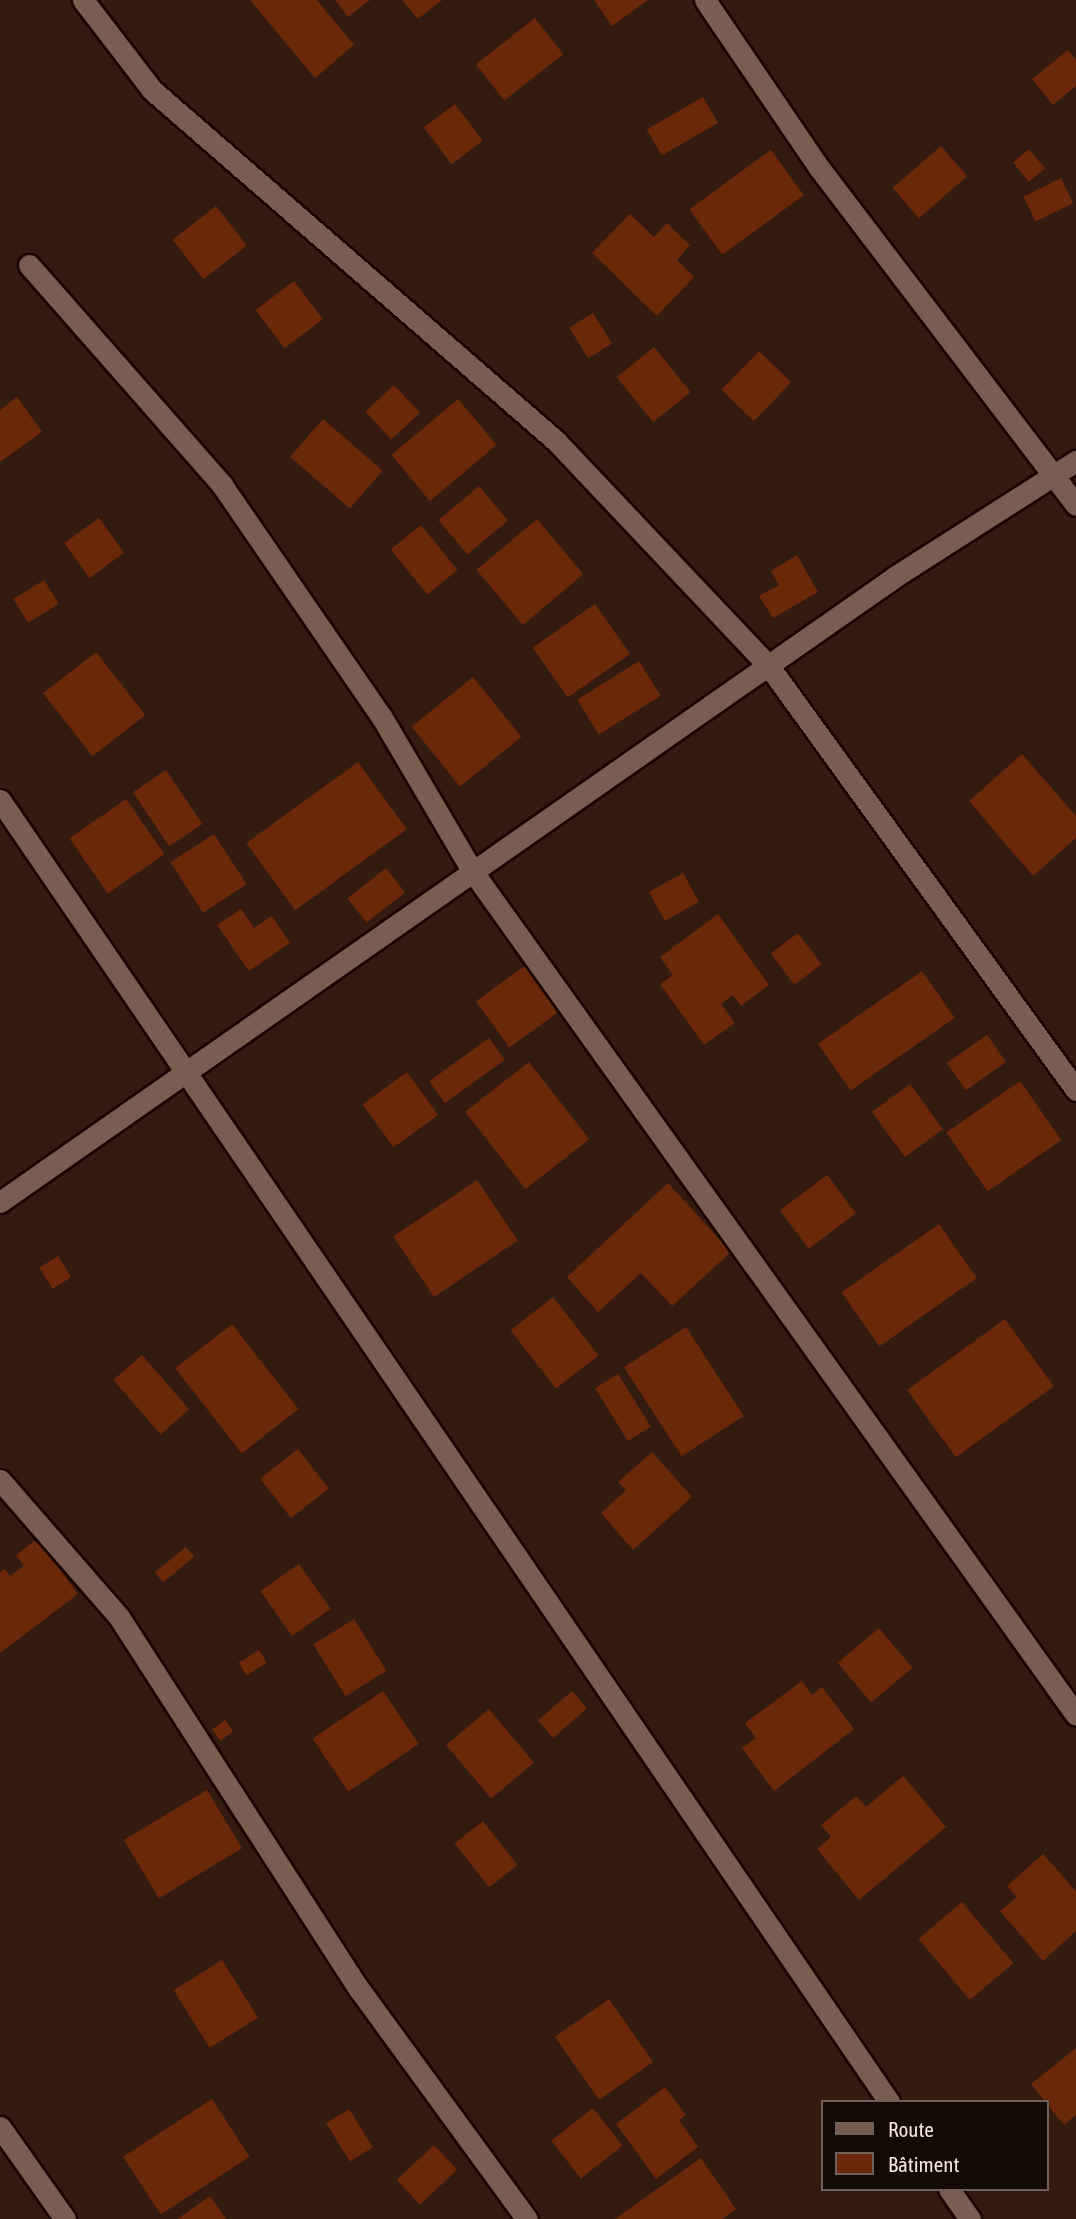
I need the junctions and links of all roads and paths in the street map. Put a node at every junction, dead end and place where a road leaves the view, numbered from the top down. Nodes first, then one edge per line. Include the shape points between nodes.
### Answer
1 (83, 0) edge
2 (705, 0) edge
3 (29, 265) dead end
4 (1076, 461) edge
5 (1053, 477) junction
6 (1076, 505) edge
7 (768, 664) junction
8 (0, 800) edge
9 (473, 872) junction
10 (184, 1071) junction
11 (1076, 1090) edge
12 (0, 1202) edge
13 (0, 1480) edge
14 (1076, 1715) edge
15 (888, 2100) edge
16 (0, 2127) edge
17 (950, 2191) edge
18 (65, 2219) edge
19 (527, 2219) edge
20 (970, 2219) edge

1 - 7 street via 152,90 556,441
2 - 5 street via 820,169
3 - 9 street via 222,485 381,716
4 - 5 street
5 - 6 street
5 - 7 street
7 - 9 street
7 - 11 street
8 - 10 street
9 - 10 street
9 - 14 street
10 - 12 street
10 - 15 street
13 - 19 street via 119,1617 359,1989
16 - 18 street
17 - 20 street

